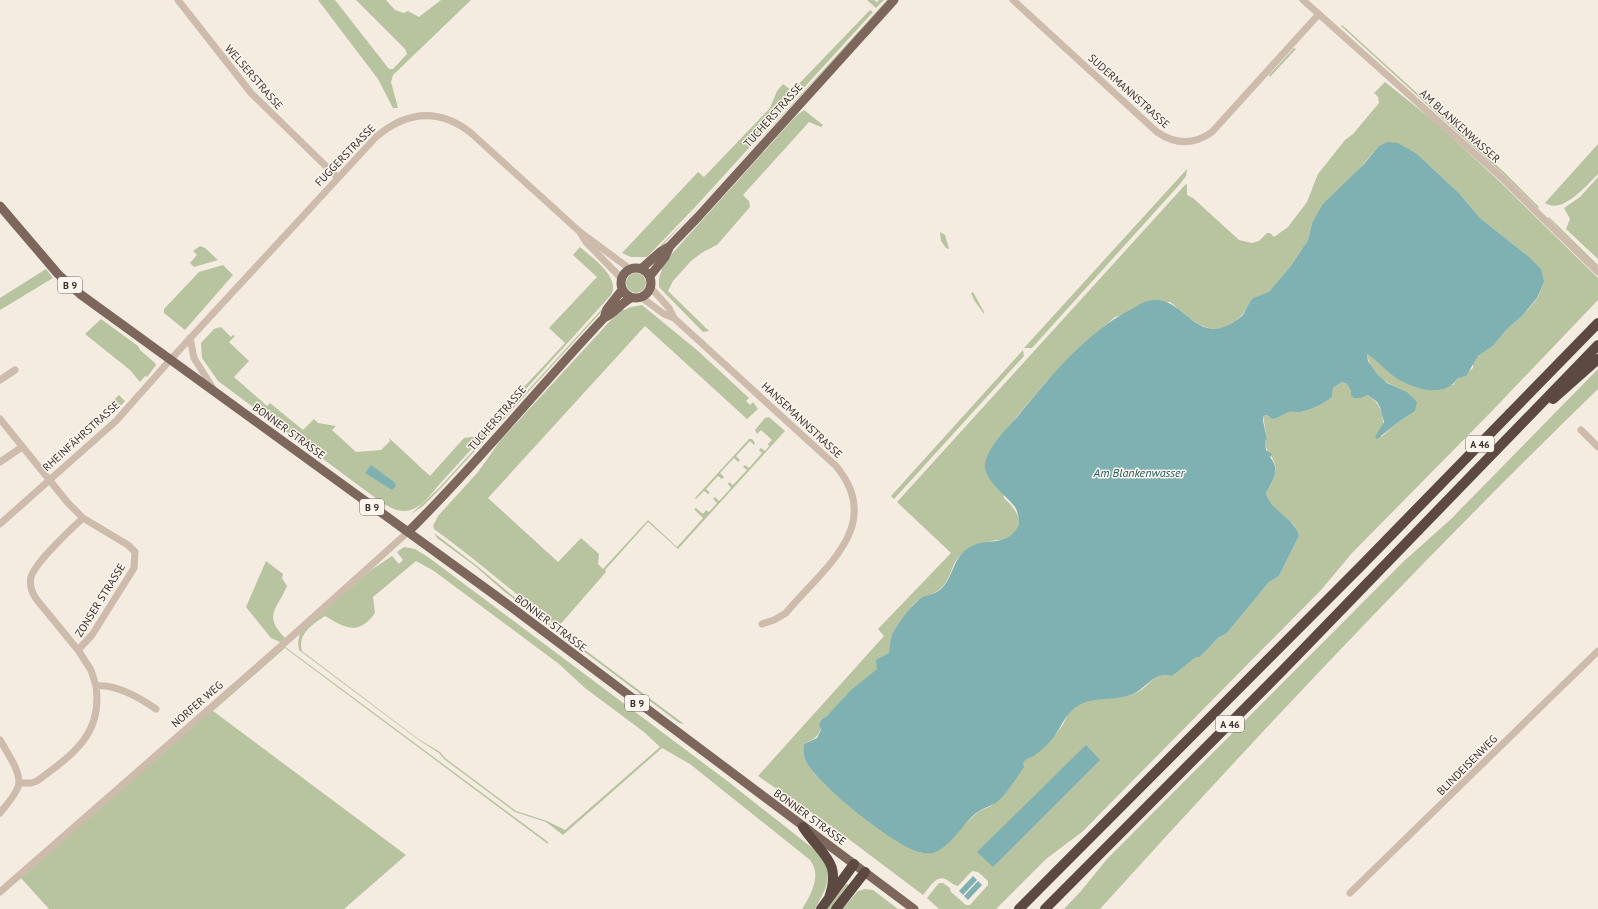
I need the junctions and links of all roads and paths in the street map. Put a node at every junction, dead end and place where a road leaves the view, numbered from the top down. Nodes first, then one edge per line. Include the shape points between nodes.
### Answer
1 (178, 0) edge
2 (894, 0) edge
3 (1013, 0) edge
4 (1303, 0) edge
5 (1319, 14) junction
6 (338, 178) junction
7 (0, 206) edge
8 (580, 232) junction
9 (670, 246) junction
10 (642, 268) junction
11 (630, 269) junction
12 (1598, 272) edge
13 (650, 276) junction
14 (621, 278) junction
15 (651, 288) junction
16 (622, 290) junction
17 (641, 297) junction
18 (631, 298) junction
19 (604, 318) junction
20 (674, 318) junction
21 (1598, 323) edge
22 (190, 338) junction
23 (1598, 344) edge
24 (171, 359) junction
25 (1598, 359) edge
26 (15, 370) dead end
27 (0, 380) edge
28 (216, 392) junction
29 (1534, 412) junction
30 (0, 419) edge
31 (1581, 430) dead end
32 (22, 447) junction
33 (1598, 447) edge
34 (0, 462) edge
35 (50, 480) junction
36 (83, 518) junction
37 (0, 524) edge
38 (408, 532) junction
39 (762, 624) dead end
40 (78, 650) junction
41 (1598, 651) edge
42 (96, 686) junction
43 (156, 709) dead end
44 (0, 740) edge
45 (19, 783) junction
46 (0, 813) edge
47 (803, 827) junction
48 (854, 864) junction
49 (865, 872) junction
50 (0, 892) edge
51 (1350, 893) dead end
52 (829, 898) junction
53 (821, 909) edge
54 (836, 909) edge
55 (914, 909) edge
56 (1019, 909) edge
57 (1045, 909) edge

1 - 6 street, WELSERSTRASSE via 251,93
2 - 9 main road, TUCHERSTRASSE
3 - 5 street, SUDERMANNSTRASSE via 1157,132 1181,142 1199,140 1212,132
4 - 5 street, AM BLANKENWASSER
5 - 12 street, AM BLANKENWASSER via 1500,177
6 - 8 street, FUGGERSTRASSE via 376,137 388,128 413,117 437,116 454,122 472,133
6 - 22 street, FUGGERSTRASSE
7 - 24 main road, B 9 via 69,285
8 - 11 street, FUGGERSTRASSE
8 - 14 street, FUGGERSTRASSE via 586,242
9 - 10 main road, TUCHERSTRASSE
9 - 13 main road, TUCHERSTRASSE
10 - 11 main road
10 - 13 main road
11 - 14 main road
13 - 15 main road
14 - 16 main road
15 - 17 main road
15 - 20 street, HANSEMANNSTRASSE via 669,308
16 - 18 main road
16 - 19 main road, TUCHERSTRASSE via 607,309
17 - 18 main road
17 - 20 street, HANSEMANNSTRASSE
18 - 19 main road, TUCHERSTRASSE
19 - 38 main road, TUCHERSTRASSE
20 - 39 street, HANSEMANNSTRASSE via 830,460 844,476 852,493 854,520 844,546 786,613
21 - 56 highway, A 46 via 1361,566
22 - 24 street, FUGGERSTRASSE
22 - 28 street via 194,358
23 - 29 highway, A 46
24 - 28 main road, BONNER STRASSE / B 9
24 - 35 street, RHEINFÄHRSTRASSE via 116,421
25 - 29 highway via 1565,390
26 - 27 street
28 - 38 main road, BONNER STRASSE / B 9
29 - 57 highway, A 46 via 1283,670
30 - 32 street, ZONSER STRASSE
31 - 33 street
32 - 34 street
32 - 35 street, ZONSER STRASSE
35 - 36 street, ZONSER STRASSE
35 - 37 street, RHEINFÄHRSTRASSE
36 - 40 street, ZONSER STRASSE via 34,570 31,578 32,594
36 - 40 street, ZONSER STRASSE via 128,545 135,552 136,560 134,568 92,635
38 - 47 main road, BONNER STRASSE / B 9
38 - 50 street, NORFER WEG
40 - 42 street, ZONSER STRASSE via 91,670
41 - 51 street, BLINDEISENWEG
42 - 43 street via 106,686 125,692
42 - 45 street, ZONSER STRASSE via 95,716 91,728 75,752 37,781
44 - 45 street via 15,767
45 - 46 street
47 - 48 main road, BONNER STRASSE / B 9
47 - 52 highway via 832,865 834,880
48 - 49 main road, BONNER STRASSE / B 9
48 - 52 highway
49 - 54 highway
49 - 55 main road, BONNER STRASSE / B 9
52 - 53 highway

